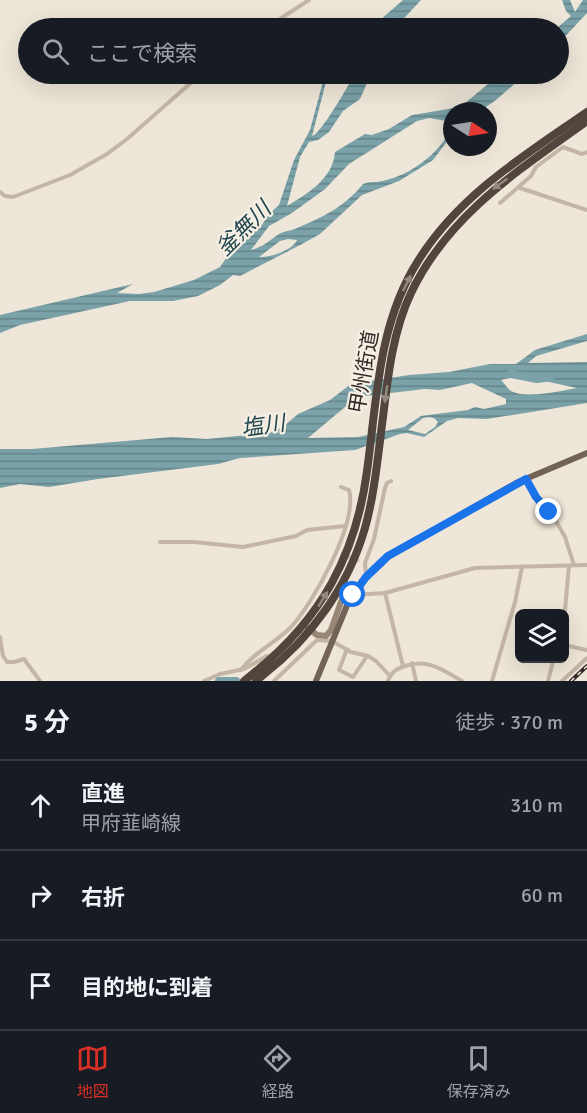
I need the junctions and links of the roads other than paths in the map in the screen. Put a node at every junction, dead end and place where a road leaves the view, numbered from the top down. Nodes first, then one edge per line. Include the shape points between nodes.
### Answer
1 (309, 0) edge
2 (281, 18) edge
3 (190, 84) edge
4 (587, 112) edge
5 (587, 121) edge
6 (547, 149) junction
7 (587, 152) edge
8 (520, 188) junction
9 (0, 192) edge
10 (500, 203) dead end
11 (587, 210) edge
12 (587, 453) edge
13 (371, 473) junction
14 (526, 479) junction
15 (391, 482) dead end
16 (341, 487) dead end
17 (345, 526) junction
18 (160, 542) dead end
19 (359, 561) tunnel mouth
20 (365, 563) junction
21 (571, 565) junction
22 (587, 565) edge
23 (522, 567) junction
24 (366, 577) junction
25 (385, 593) junction
26 (353, 595) junction
27 (566, 609) edge
28 (308, 628) junction
29 (0, 637) edge
30 (332, 641) junction
31 (569, 646) edge
32 (346, 649) junction
33 (587, 650) edge
34 (367, 656) junction
35 (273, 657) junction
36 (587, 658) edge
37 (412, 663) junction
38 (553, 663) edge
39 (403, 666) junction
40 (259, 674) junction
41 (243, 675) edge
42 (389, 679) edge
43 (40, 681) edge
44 (204, 681) edge
45 (256, 681) edge
46 (274, 681) edge
47 (316, 681) edge
48 (416, 681) edge
49 (462, 681) edge
50 (492, 681) edge
51 (548, 681) edge
52 (562, 681) edge

1 - 2 street
3 - 9 street via 108,154 70,175 13,197
4 - 6 highway, 甲州街道
5 - 6 highway, 甲州街道
6 - 7 street via 562,147
6 - 8 street
6 -> 13 highway, 甲州街道 via 464,216 425,266 396,336
13 -> 6 highway, 甲州街道 via 377,387 386,338 417,262 434,236 484,185
8 - 10 street
8 - 11 street
12 - 14 main road
13 - 28 highway, 甲州街道 via 364,530 355,555 330,604
14 - 21 street via 565,537
14 - 24 main road via 388,556
15 - 20 street via 385,488
16 - 17 street via 350,490 351,498
17 - 18 street via 243,547
17 - 41 street via 339,553 312,598 292,627
19 - 20 street
20 - 24 street
21 - 22 street
21 - 23 street
21 - 27 street
23 - 25 street via 468,569
23 - 50 street
24 - 26 main road
25 - 26 street
25 - 39 street
26 - 28 street via 342,599 329,633 320,636
26 - 30 main road
28 - 35 highway, 甲州街道
28 - 40 highway, 甲州街道 via 290,652
29 - 43 street via 7,662 24,659
30 - 32 street
30 - 46 street via 317,640
30 - 47 main road
31 - 33 street
32 - 34 street
32 - 34 street via 339,670 353,677
34 - 42 street via 376,661
35 - 40 highway, 甲州街道
35 - 41 street via 267,656
36 - 52 street
37 - 39 street
37 - 48 street
37 - 49 street via 435,666
38 - 51 street
39 - 42 street via 393,671
40 - 41 highway, 甲州街道, bridge
40 - 45 highway, 甲州街道, bridge
41 - 44 street via 220,674

